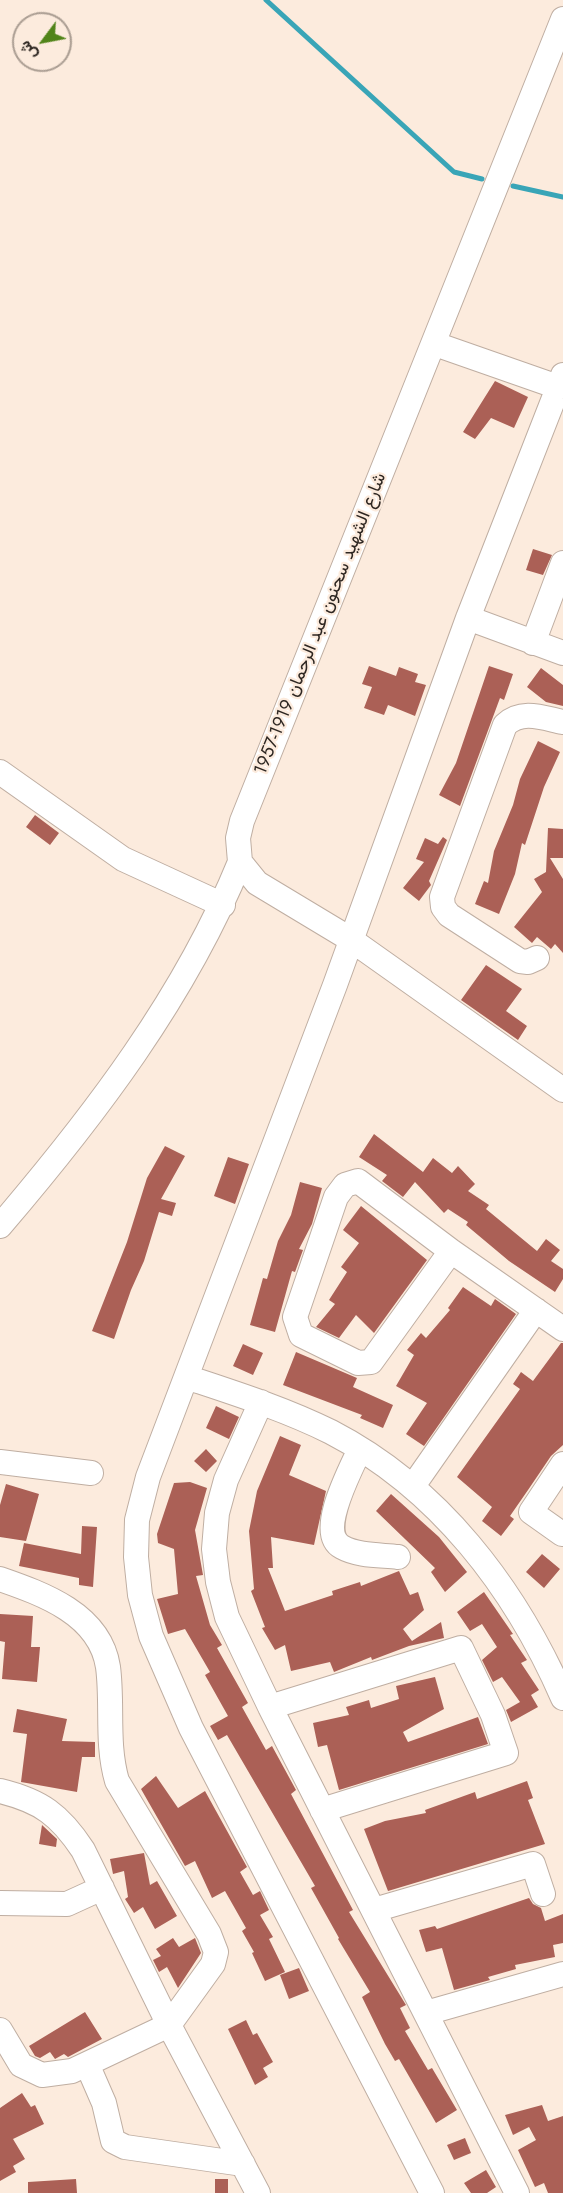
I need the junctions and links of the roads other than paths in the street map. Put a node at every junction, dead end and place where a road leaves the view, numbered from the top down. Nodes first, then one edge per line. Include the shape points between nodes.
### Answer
1 (563, 19) edge
2 (435, 344) junction
3 (561, 381) edge
4 (560, 577) edge
5 (468, 618) junction
6 (532, 643) junction
7 (563, 653) edge
8 (563, 722) edge
9 (0, 772) edge
10 (240, 862) junction
11 (223, 905) junction
12 (350, 939) junction
13 (537, 958) dead end
14 (563, 1090) edge
15 (0, 1226) edge
16 (451, 1251) junction
17 (536, 1310) junction
18 (563, 1329) edge
19 (186, 1377) junction
20 (261, 1402) junction
21 (360, 1449) junction
22 (0, 1462) edge
23 (563, 1464) edge
24 (91, 1473) dead end
25 (413, 1486) junction
26 (562, 1533) edge
27 (398, 1557) dead end
28 (0, 1579) edge
29 (563, 1698) edge
30 (270, 1707) junction
31 (0, 1791) edge
32 (322, 1809) junction
33 (102, 1888) junction
34 (543, 1894) dead end
35 (0, 1903) edge
36 (374, 1910) junction
37 (563, 1974) edge
38 (426, 2013) junction
39 (169, 2025) junction
40 (0, 2030) edge
41 (87, 2064) junction
42 (243, 2164) junction
43 (258, 2193) edge
44 (432, 2193) edge
45 (516, 2193) edge

1 - 2 street, شارع الشهيد سحنون عبد الرحمان 1919-1957
2 - 3 street
2 - 10 street, شارع الشهيد سحنون عبد الرحمان 1919-1957 via 242,821 238,838
3 - 5 street
4 - 6 street
5 - 6 street
5 - 12 street
6 - 7 street
8 - 13 street via 518,716 505,725 442,897 449,915 520,961
9 - 11 street via 123,858
10 - 11 street
10 - 12 street via 257,883
11 - 15 street via 145,1038 82,1125
12 - 14 street
12 - 19 street
16 - 16 street via 358,1181 345,1185 336,1197 296,1317 297,1327 302,1335 358,1363 371,1362
16 - 17 street
17 - 18 street
17 - 25 street
19 - 20 street
19 - 44 street via 148,1477 137,1520 140,1595 151,1636 191,1728
20 - 21 street via 330,1431
20 - 30 street via 226,1480 217,1513 214,1549 227,1617
21 - 25 street
21 - 27 street via 331,1521 333,1537 341,1547 354,1551
22 - 24 street
23 - 26 street via 531,1512
25 - 29 street via 490,1569 545,1656
28 - 39 street via 41,1593 69,1609 103,1649 108,1666 111,1760 117,1780 216,1952 213,1964
30 - 32 street
30 - 32 street via 461,1648 493,1715 506,1753
31 - 33 street via 28,1798 50,1811 76,1840
32 - 36 street
33 - 35 street via 67,1904
33 - 39 street
34 - 36 street via 533,1864
36 - 38 street
37 - 38 street
38 - 45 street
39 - 41 street
39 - 42 street
40 - 41 street via 21,2065 42,2075 72,2071
41 - 42 street via 104,2103 112,2141 125,2147
42 - 43 street

